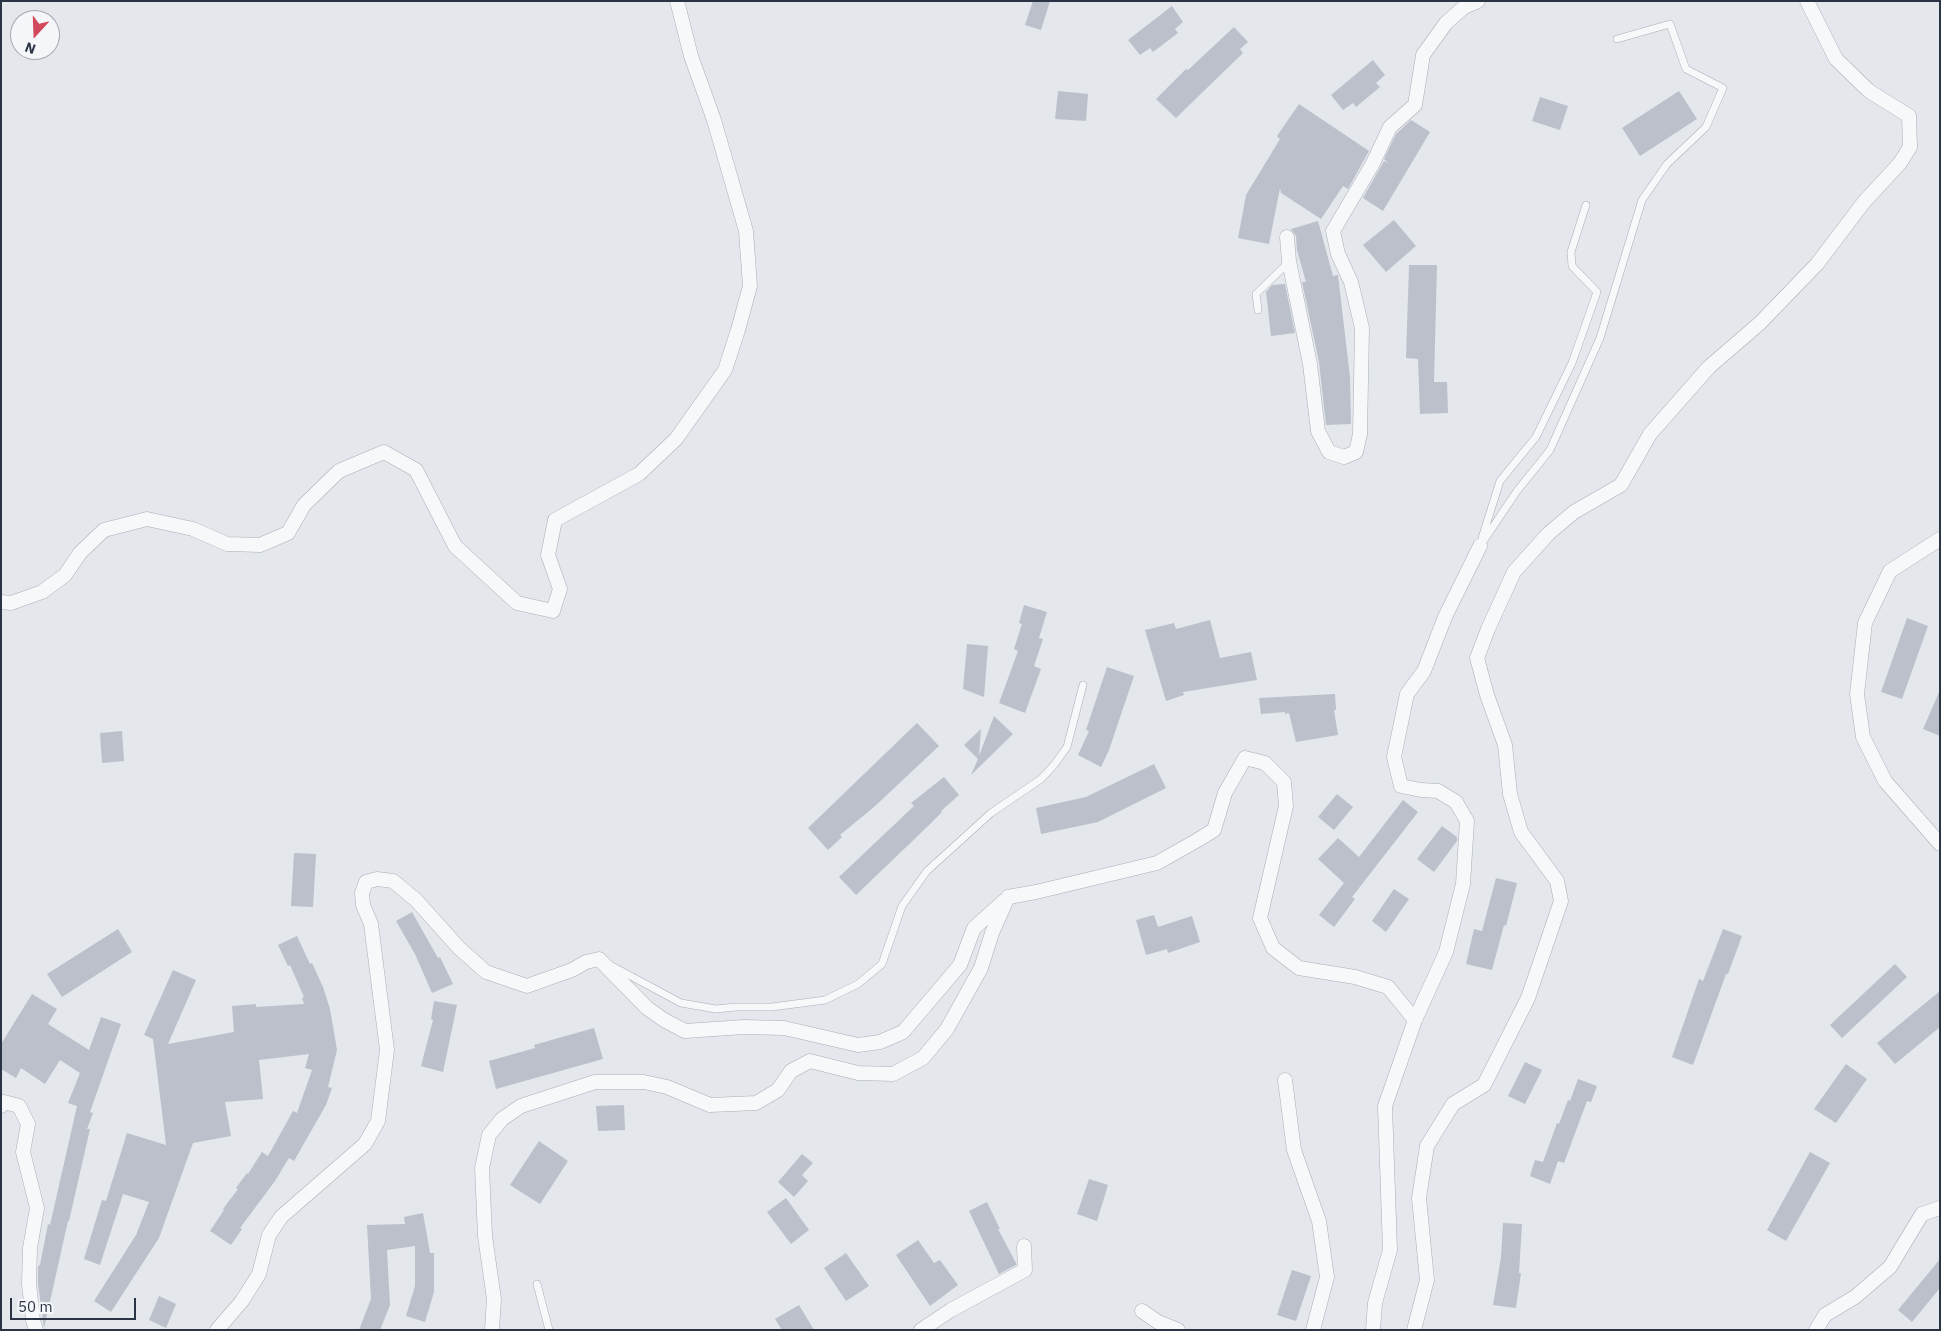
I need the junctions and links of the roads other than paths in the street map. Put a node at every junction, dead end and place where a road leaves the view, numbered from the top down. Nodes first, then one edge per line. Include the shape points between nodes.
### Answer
1 (677, 1) edge
2 (1478, 1) edge
3 (1807, 1) edge
4 (1617, 39) dead end
5 (1586, 205) dead end
6 (1287, 237) dead end
7 (1289, 261) junction
8 (1258, 310) dead end
9 (1940, 539) edge
10 (1480, 546) junction
11 (1, 602) edge
12 (1082, 685) dead end
13 (1940, 844) edge
14 (1008, 897) junction
15 (599, 959) junction
16 (1415, 1020) junction
17 (1286, 1080) dead end
18 (1, 1106) edge
19 (1940, 1208) edge
20 (1024, 1246) dead end
21 (537, 1284) dead end
22 (1142, 1310) dead end
23 (36, 1330) edge
24 (217, 1330) edge
25 (492, 1330) edge
26 (548, 1330) edge
27 (921, 1330) edge
28 (1178, 1330) edge
29 (1313, 1330) edge
30 (1373, 1330) edge
31 (1414, 1330) edge
32 (1816, 1330) edge

1 - 11 street via 746,232 750,286 725,370 676,439 639,474 555,520 548,555 560,589 553,611 517,603 456,546 416,470 384,452 340,471 304,505 288,533 260,546 227,544 193,529 147,519 104,530 80,553 65,575 42,592 10,603
2 - 7 street via 1464,7 1446,23 1423,54 1415,105 1390,128 1333,231 1338,254 1351,282 1362,328 1360,434 1356,452 1344,457 1329,452 1318,431 1310,364
3 - 31 street via 1836,59 1869,91 1909,116 1910,146 1900,163 1864,202 1817,264 1760,323 1709,367 1650,434 1622,485 1574,512 1548,534 1514,572 1488,629 1477,658 1505,745 1510,794 1521,832 1558,881 1561,901 1528,998 1484,1085 1453,1104 1427,1146 1419,1198 1426,1280
4 - 10 lane via 1670,24 1686,69 1723,88 1706,127 1667,164 1642,200 1600,338 1550,450 1517,491
5 - 10 lane via 1570,252 1572,266 1597,292 1572,363 1536,438 1500,481
6 - 7 street
7 - 8 lane via 1256,294
9 - 13 street via 1890,570 1865,623 1857,694 1863,737 1885,781
10 - 16 street via 1445,617 1424,671 1408,694 1394,757 1401,786 1438,791 1456,802 1467,821 1463,884 1446,952
12 - 15 lane via 1067,747 1054,765 1041,779 991,813 927,871 902,906 882,964 858,984 825,1000 772,1007 716,1009 680,1003
14 - 15 street via 974,928 960,965 936,995 903,1032 880,1042 858,1045 784,1028 685,1031 647,1008
14 - 16 street via 1157,863 1214,830 1225,793 1245,758 1266,763 1284,782 1286,806 1260,918 1273,948 1299,968 1355,977 1388,987
14 - 25 street via 981,968 947,1029 923,1058 893,1074 858,1073 810,1061 791,1071 778,1090 756,1103 710,1105 667,1087 644,1082 595,1082 521,1106 502,1119 489,1135 482,1168 494,1299
15 - 24 street via 527,986 486,972 459,948 416,900 393,881 377,879 366,882 362,893 363,905 371,924 387,1050 378,1121 365,1144 281,1217 270,1235 259,1274 242,1301
16 - 30 street via 1385,1106 1390,1250 1375,1303
17 - 29 street via 1294,1150 1318,1221 1327,1277
18 - 23 street via 4,1102 19,1106 28,1124 23,1152 37,1208 30,1248 29,1284
19 - 32 street via 1922,1214 1890,1267 1855,1297 1825,1316
20 - 27 street via 1025,1270
21 - 26 lane
22 - 28 street via 1158,1322

